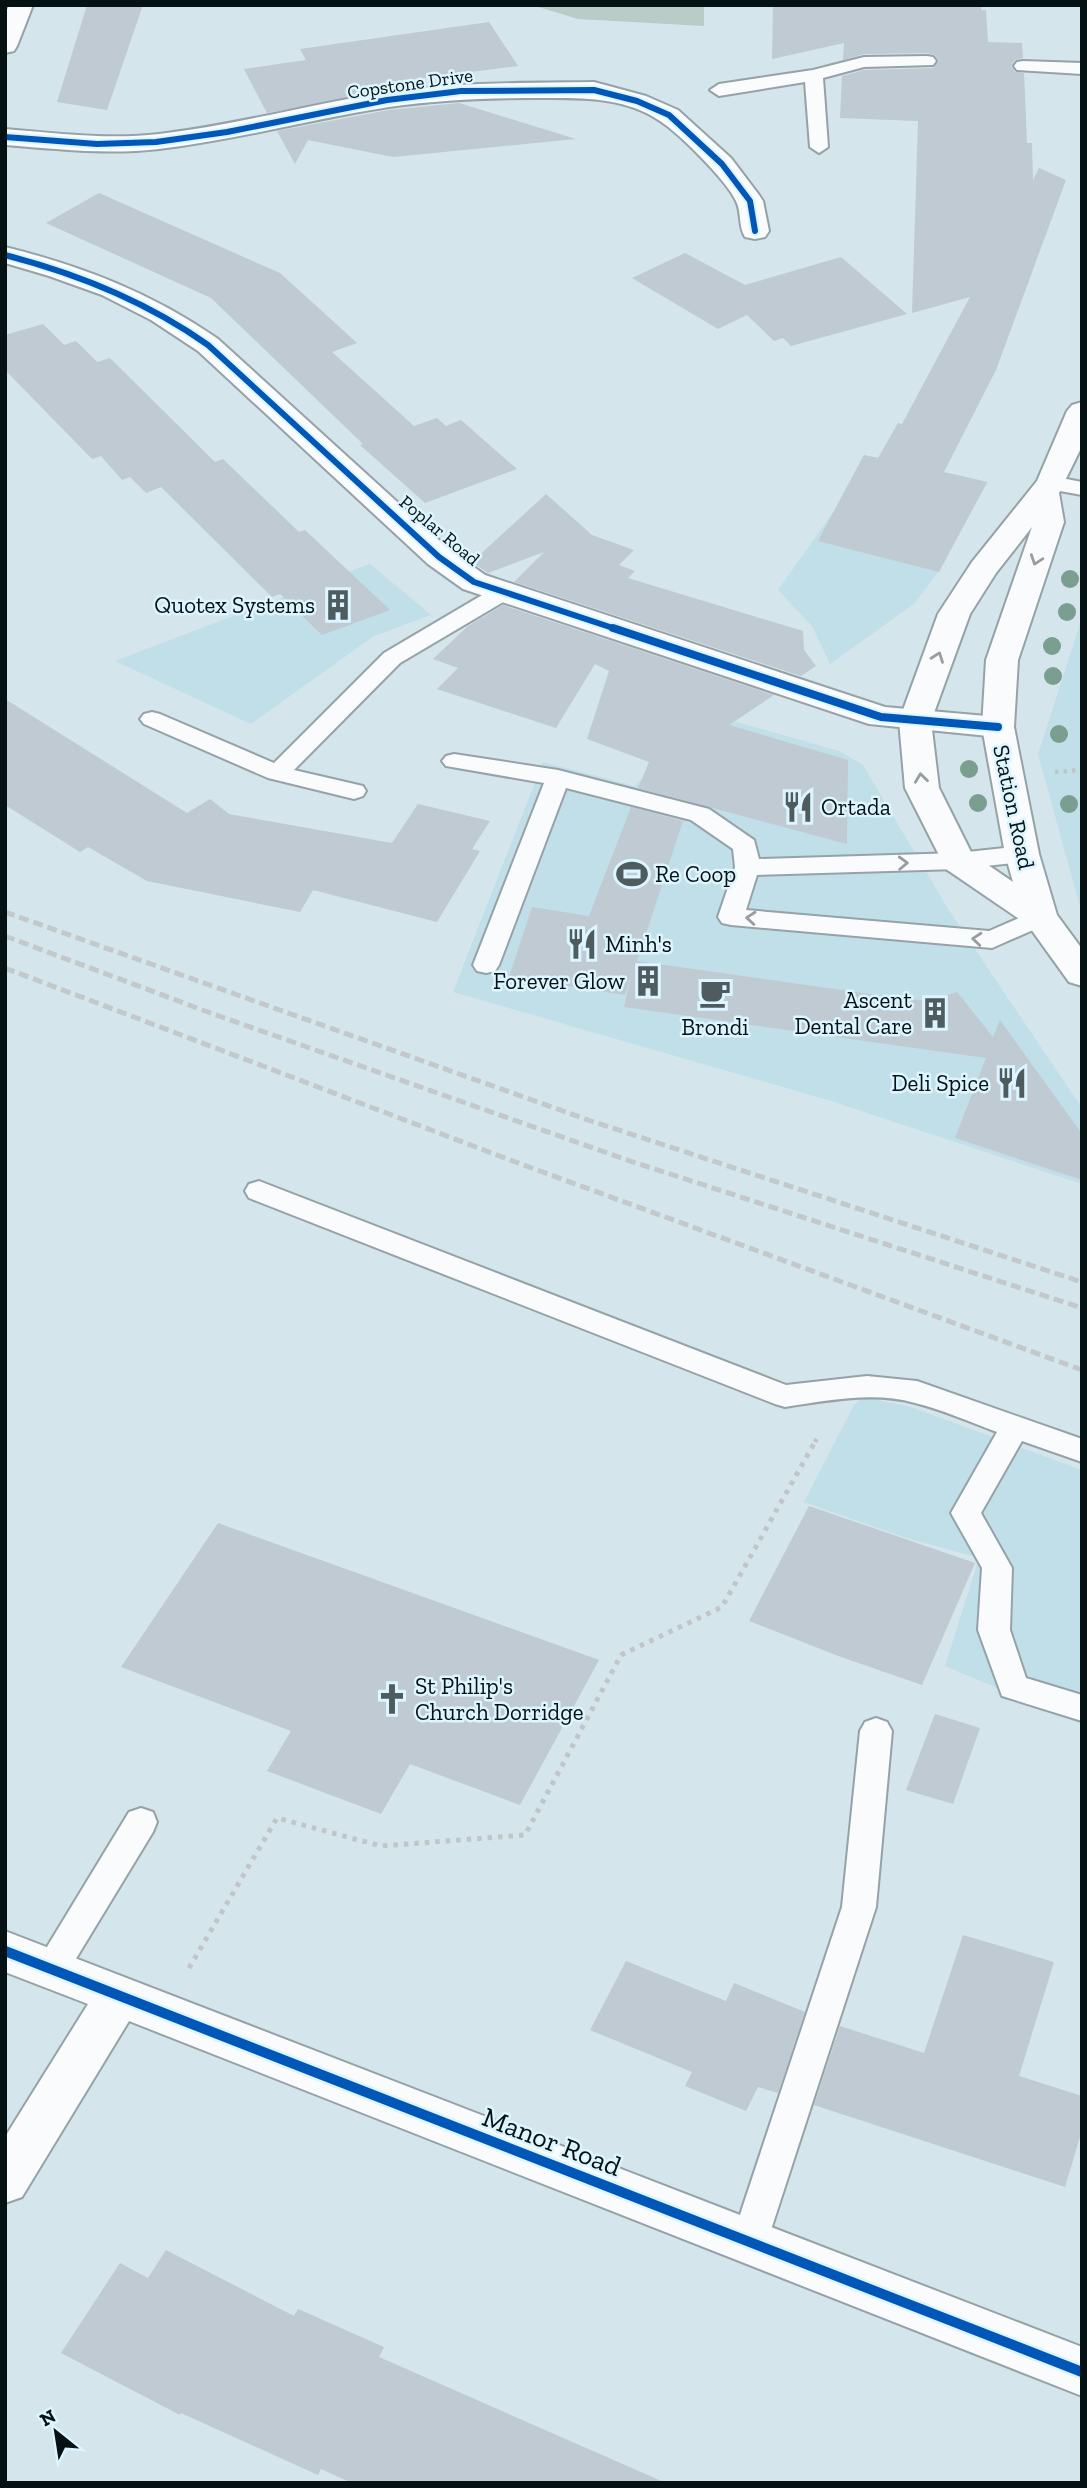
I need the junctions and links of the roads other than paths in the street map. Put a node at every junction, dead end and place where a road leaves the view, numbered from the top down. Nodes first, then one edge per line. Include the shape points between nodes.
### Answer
1 (21, 5) edge
2 (5, 46) edge
3 (927, 61) dead end
4 (1023, 66) dead end
5 (1082, 69) edge
6 (814, 75) junction
7 (719, 90) dead end
8 (5, 138) edge
9 (820, 147) dead end
10 (755, 232) dead end
11 (5, 255) edge
12 (1082, 411) edge
13 (1048, 489) junction
14 (1082, 489) edge
15 (502, 593) junction
16 (152, 719) dead end
17 (915, 721) junction
18 (998, 727) junction
19 (454, 761) dead end
20 (277, 773) junction
21 (558, 778) junction
22 (354, 790) dead end
23 (1022, 854) junction
24 (958, 861) junction
25 (747, 867) junction
26 (1040, 917) junction
27 (486, 965) dead end
28 (1082, 974) edge
29 (259, 1191) dead end
30 (1015, 1427) junction
31 (1082, 1451) edge
32 (1082, 1708) edge
33 (876, 1731) dead end
34 (142, 1822) dead end
35 (5, 1951) edge
36 (51, 1970) junction
37 (118, 1997) junction
38 (5, 2182) edge
39 (749, 2242) junction
40 (1082, 2372) edge

1 - 2 street
3 - 6 lane via 864,62
4 - 5 lane
6 - 7 lane
6 - 9 lane
8 - 10 street, Copstone Drive via 97,144 156,142 461,91 594,90 669,115 722,164 750,201
11 - 15 street, Poplar Road via 77,275 174,320 208,345 439,556 474,582
12 - 13 street, Station Road
13 - 14 lane
17 -> 13 street, Station Road via 954,614 983,569
13 -> 18 street, Station Road via 1049,522 1002,660
15 - 17 street, Poplar Road via 881,717
15 - 20 lane via 392,658
16 - 20 lane
17 - 18 street, Poplar Road
24 -> 17 street, Station Road via 922,788
18 - 23 street, Station Road
19 - 21 lane
20 - 22 lane
21 - 25 lane via 700,814 745,845
21 - 27 lane
23 - 24 lane
23 - 26 street, Station Road
25 -> 24 lane
24 - 26 street, Station Road
26 -> 25 lane via 992,940 731,916
26 - 28 street, Station Road
29 - 30 lane via 785,1396 868,1385 917,1392
30 - 31 lane
30 - 32 lane via 966,1513 998,1567 994,1630 1013,1687
33 - 39 lane via 859,1907
34 - 36 lane
35 - 36 street, Manor Road
36 - 37 street, Manor Road
37 - 38 street
37 - 39 street, Manor Road
39 - 40 street, Manor Road

